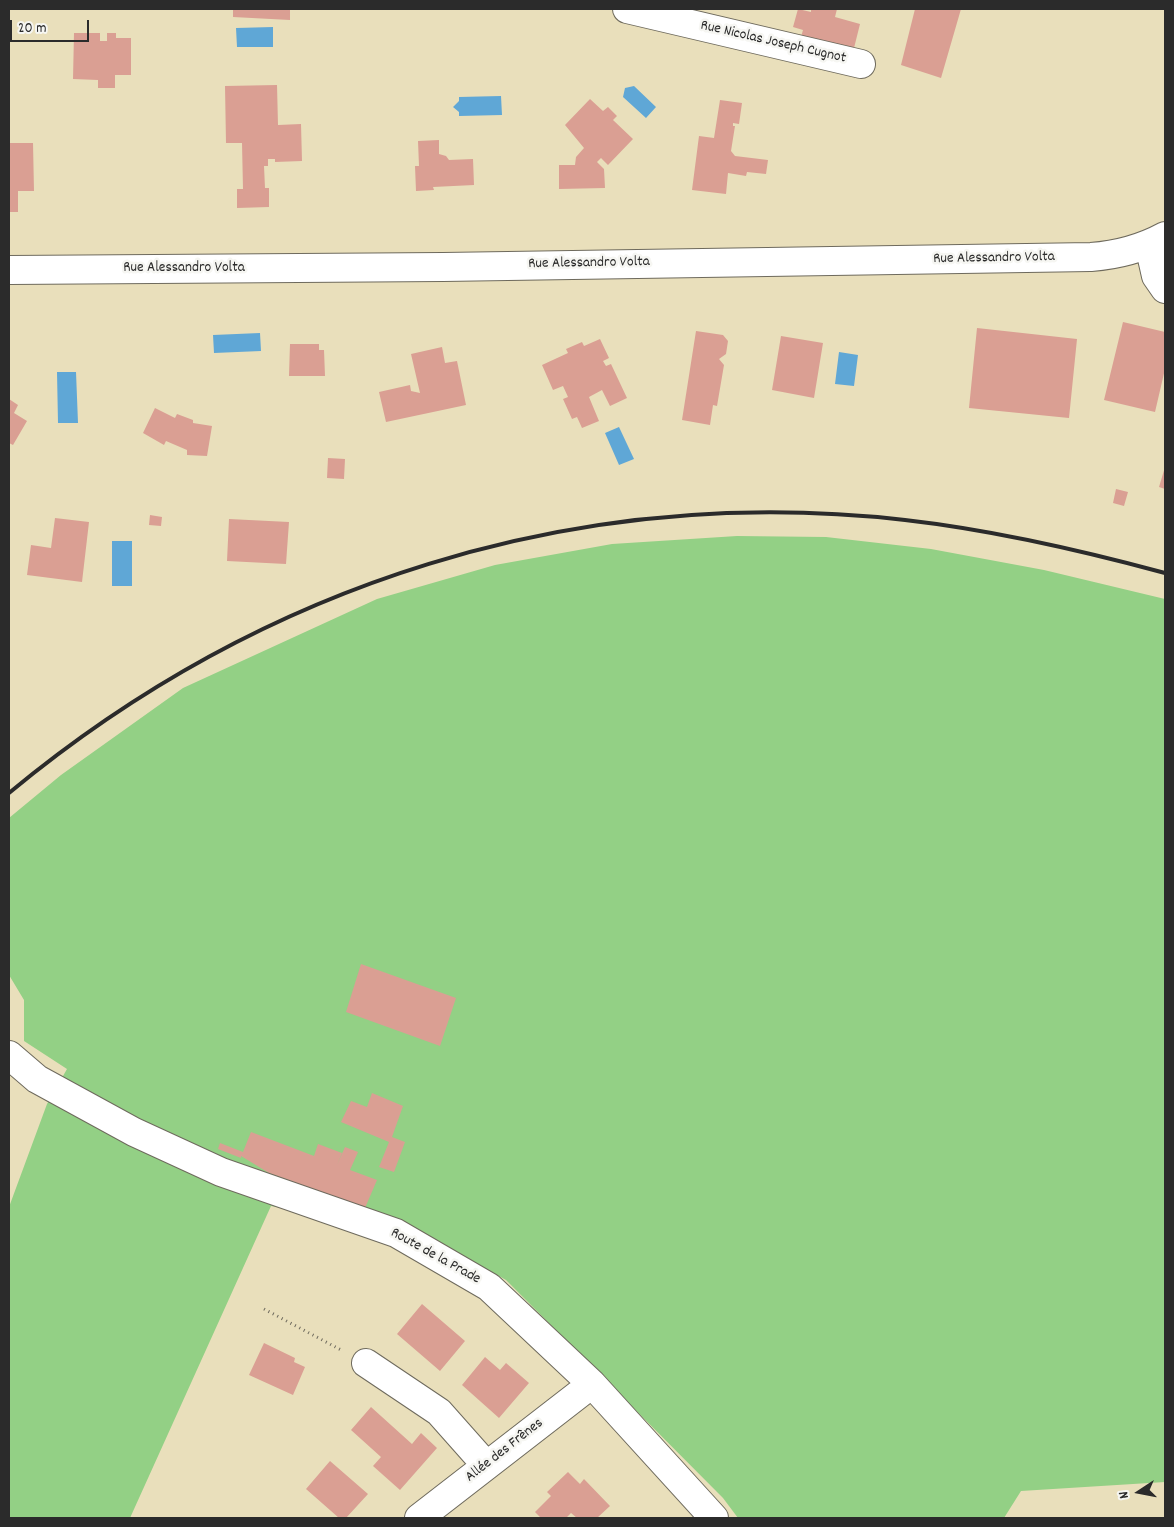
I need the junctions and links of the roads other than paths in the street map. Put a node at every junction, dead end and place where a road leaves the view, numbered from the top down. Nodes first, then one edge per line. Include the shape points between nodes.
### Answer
1 (627, 9) edge
2 (861, 64) dead end
3 (1157, 240) edge
4 (9, 270) edge
5 (1165, 289) edge
6 (9, 1055) edge
7 (366, 1363) road end
8 (592, 1384) junction
9 (486, 1466) junction
10 (419, 1518) edge
11 (714, 1518) edge

1 - 2 street, Rue Nicolas Joseph Cugnot
3 - 4 street, Rue Alessandro Volta via 1120,255 1090,257
3 - 5 street via 1156,276
6 - 8 street, Route de la Prade via 37,1079 134,1132 221,1172 396,1233 489,1287
7 - 9 street via 439,1412
8 - 9 street, Allée des Frênes
8 - 11 street, Route de la Prade
9 - 10 street, Allée des Frênes

